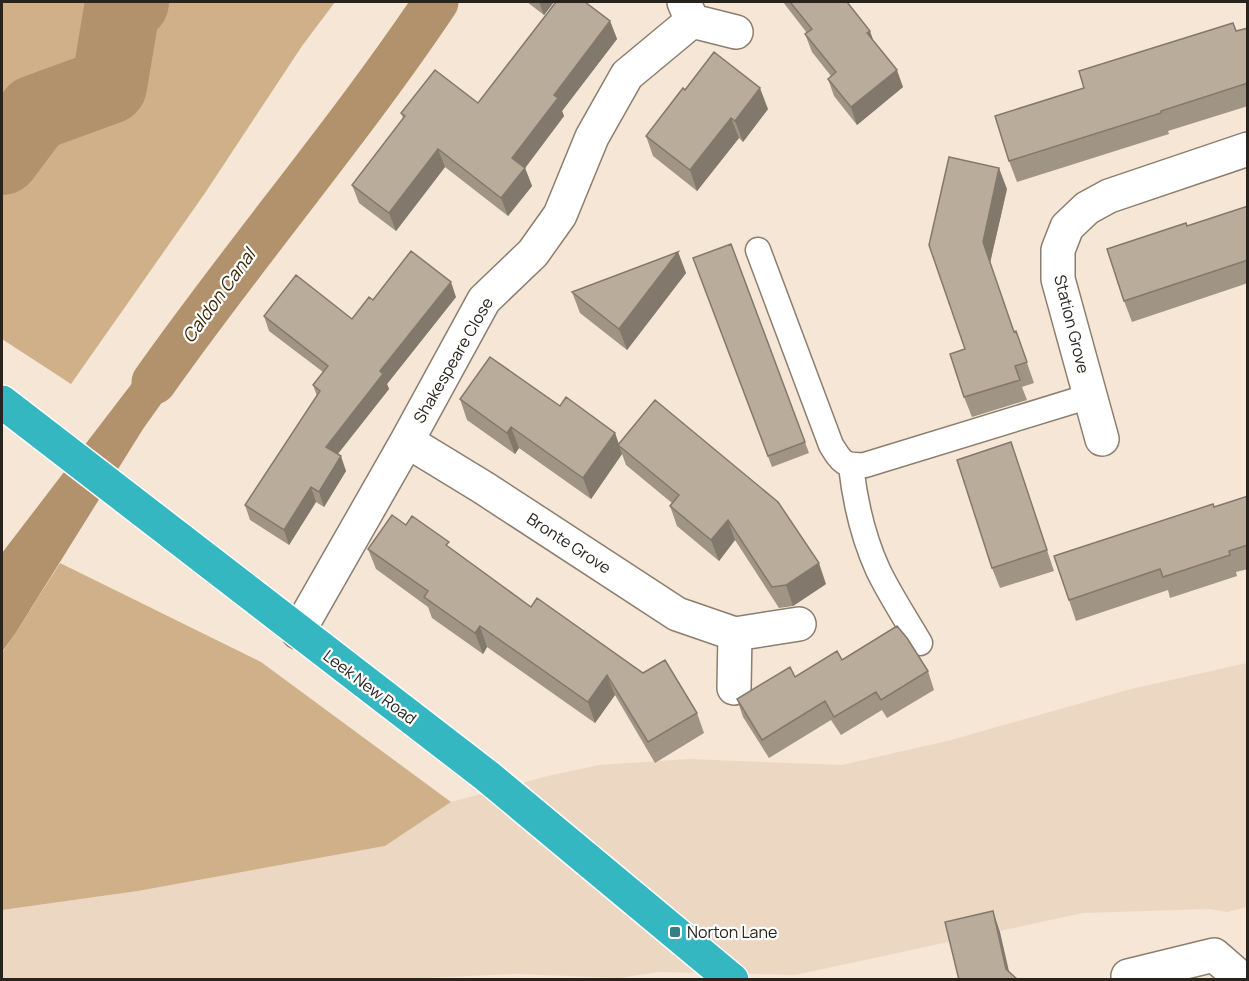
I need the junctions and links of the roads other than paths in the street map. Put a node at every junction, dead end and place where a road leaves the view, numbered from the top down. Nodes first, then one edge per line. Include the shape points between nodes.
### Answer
1 (688, 11) edge
2 (736, 32) dead end
3 (1248, 149) edge
4 (758, 250) dead end
5 (1090, 396) junction
6 (14, 411) edge
7 (1102, 439) dead end
8 (407, 441) junction
9 (851, 466) junction
10 (800, 624) dead end
11 (298, 632) junction
12 (735, 634) junction
13 (920, 643) dead end
14 (734, 688) dead end
15 (1128, 976) dead end
16 (731, 979) edge
17 (1243, 980) edge

1 - 2 street, Shakespeare Close
1 - 8 street, Shakespeare Close via 627,75 592,137 560,215 533,253 484,300
3 - 5 street, Station Grove via 1109,196 1087,208 1067,227 1058,250 1058,279
4 - 9 lane via 831,445 842,462
5 - 7 street, Station Grove
5 - 9 lane via 866,465
6 - 11 highway, Leek New Road
8 - 11 street, Shakespeare Close
8 - 12 street, Bronte Grove via 677,614
9 - 13 lane via 868,546
10 - 12 street, Bronte Grove
11 - 16 highway, Leek New Road via 487,776
12 - 14 street
15 - 17 street via 1214,955

